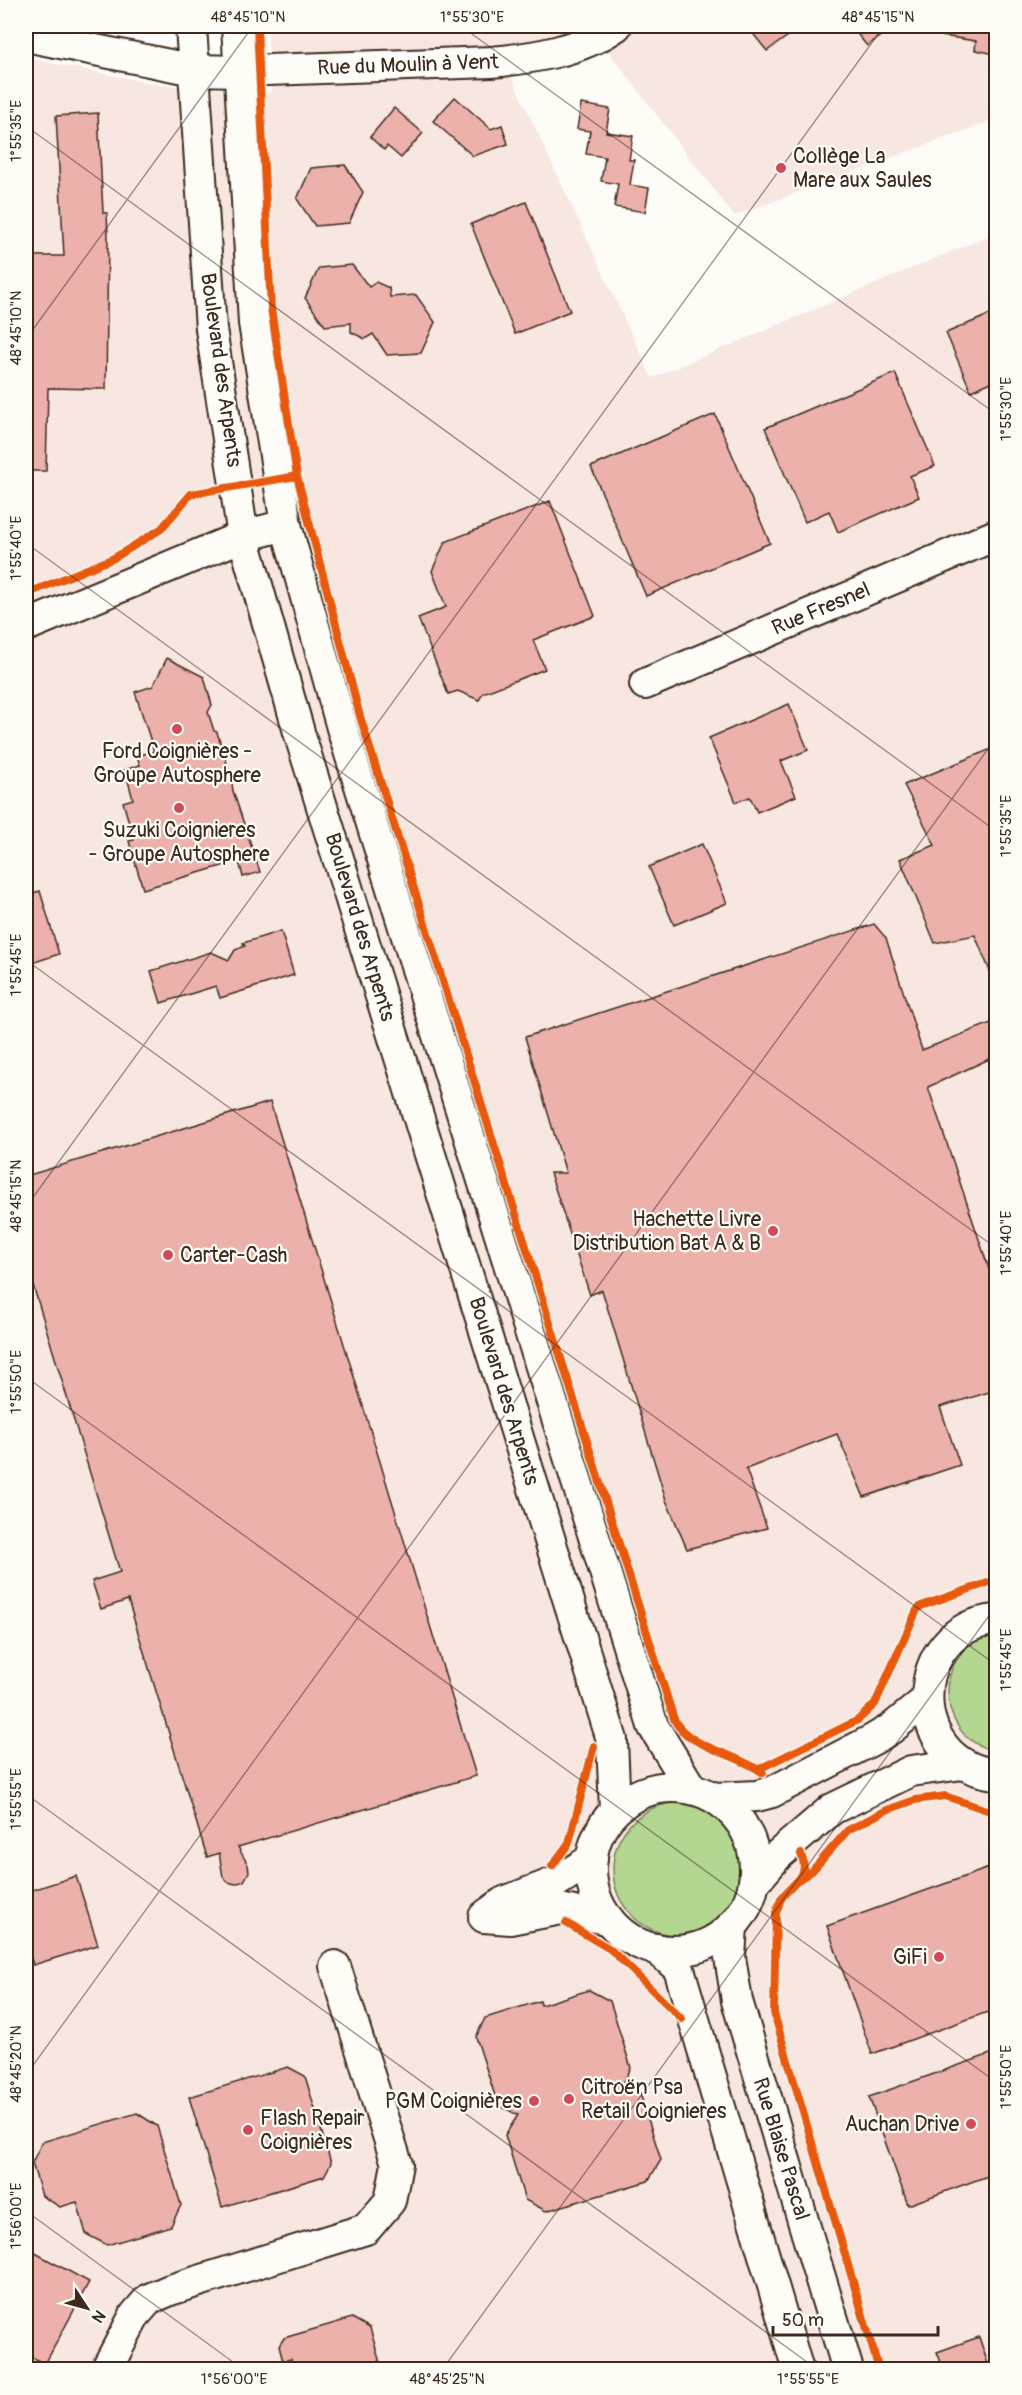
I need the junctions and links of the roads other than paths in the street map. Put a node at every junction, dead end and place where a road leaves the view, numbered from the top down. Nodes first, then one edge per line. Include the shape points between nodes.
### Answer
1 (192, 26) edge
2 (237, 26) edge
3 (616, 26) edge
4 (72, 35) edge
5 (26, 36) edge
6 (194, 70) junction
7 (240, 71) junction
8 (286, 525) junction
9 (243, 536) junction
10 (996, 536) edge
11 (26, 626) edge
12 (645, 684) dead end
13 (996, 1620) edge
14 (926, 1700) junction
15 (963, 1764) junction
16 (996, 1774) edge
17 (703, 1793) junction
18 (615, 1810) junction
19 (592, 1859) junction
20 (755, 1882) junction
21 (609, 1920) junction
22 (732, 1926) junction
23 (657, 1949) junction
24 (335, 1966) dead end
25 (106, 2370) edge
26 (798, 2370) edge
27 (848, 2370) edge

1 - 6 street, Boulevard des Arpents
2 - 7 street, Boulevard des Arpents
3 - 7 street, Rue du Moulin à Vent via 600,37 570,48 519,59
4 - 5 street, Rue du Moulin à Vent
4 - 6 street, Rue du Moulin à Vent
6 - 7 street, Rue du Moulin à Vent
6 - 9 street, Boulevard des Arpents via 211,329
7 - 8 street, Boulevard des Arpents via 254,323
8 - 9 street
8 - 17 street, Boulevard des Arpents via 342,728 653,1726
9 - 11 street
9 - 18 street, Boulevard des Arpents via 305,750 612,1740
10 - 12 street, Rue Fresnel
13 - 14 street via 961,1632 942,1650 930,1674
14 - 15 street via 932,1726 946,1749
14 - 17 street via 874,1739 772,1792 757,1796
15 - 16 street
15 - 20 street via 911,1771 832,1809 778,1855
17 - 18 street via 666,1786 645,1791
17 - 20 street via 740,1820 752,1842
18 - 19 street via 599,1833
19 - 21 street via 597,1899
19 - 21 street via 556,1882 504,1902 484,1917 510,1919 561,1909
20 - 22 street via 745,1910
21 - 23 street via 624,1934
22 - 23 street via 713,1941 686,1950
22 - 27 street, Rue Blaise Pascal via 730,1957 737,2001
23 - 26 street via 679,1970
24 - 25 street via 397,2164 390,2201 366,2229 149,2299 135,2315

